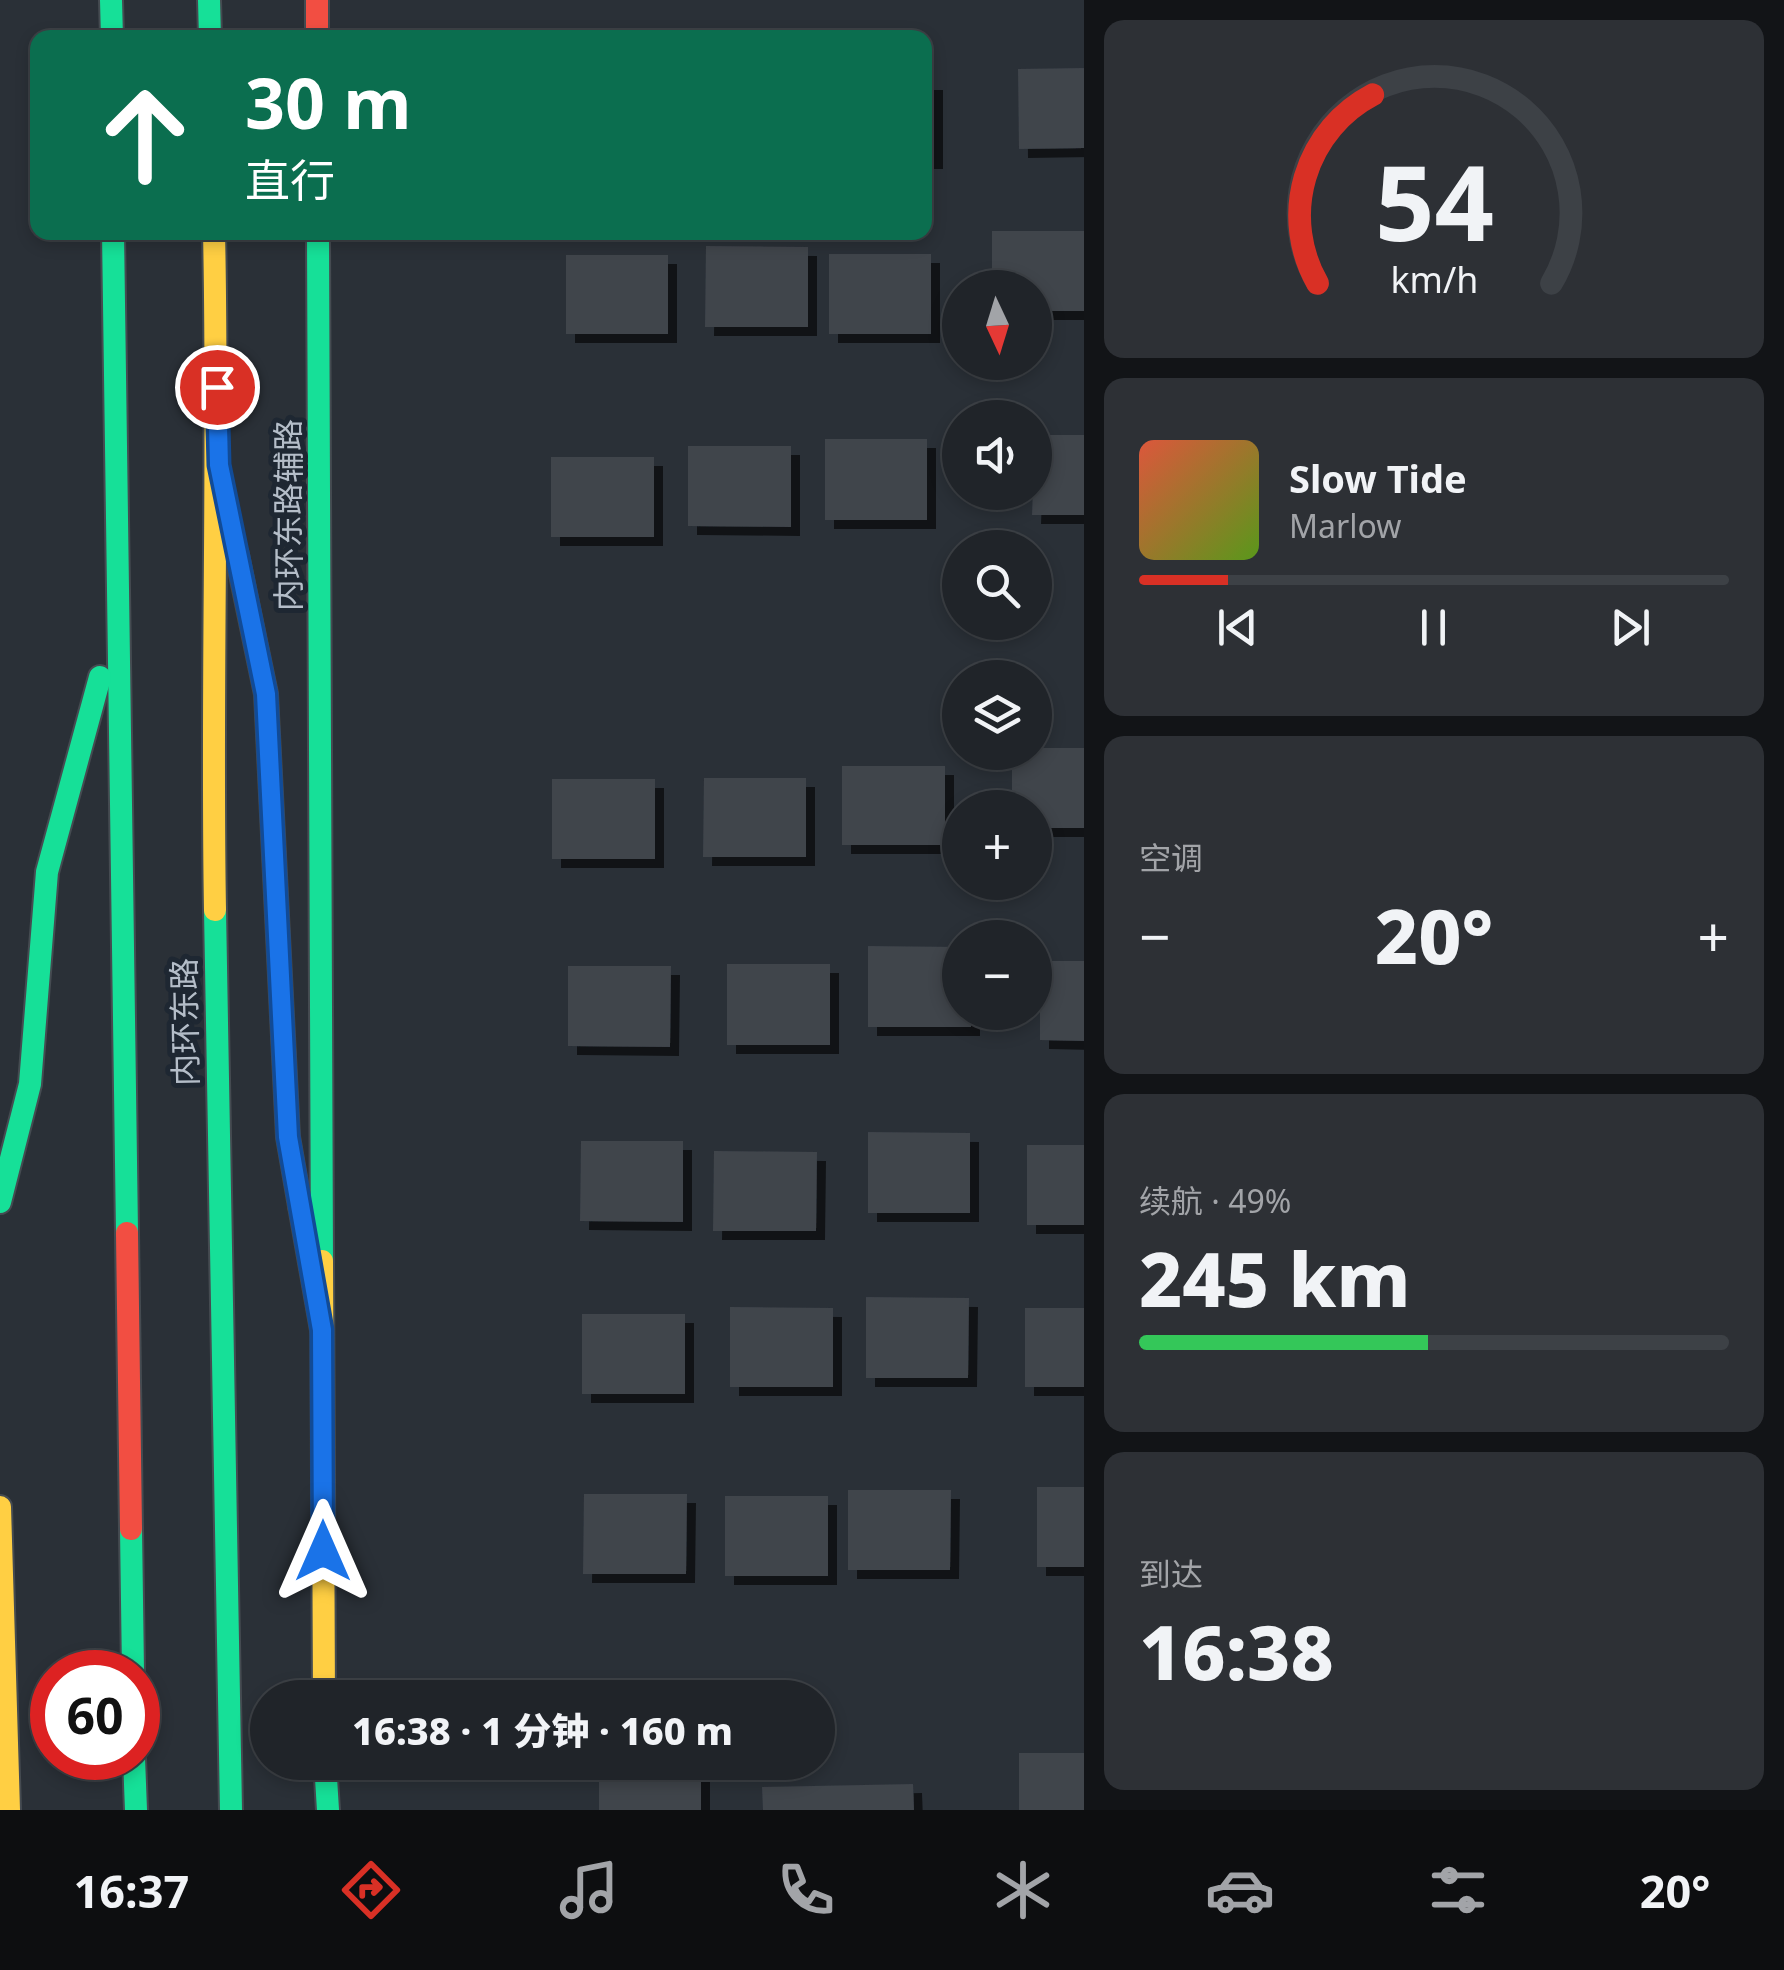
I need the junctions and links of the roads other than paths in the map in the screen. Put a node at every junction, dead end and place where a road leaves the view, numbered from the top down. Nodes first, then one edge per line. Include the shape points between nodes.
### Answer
1 (111, 0) edge
2 (209, 0) edge
3 (317, 0) edge
4 (112, 30) edge
5 (210, 30) edge
6 (317, 30) edge
7 (113, 240) edge
8 (214, 240) edge
9 (318, 240) edge
10 (219, 465) junction
11 (117, 616) junction
12 (0, 1202) edge
13 (322, 1330) junction
14 (0, 1507) edge
15 (132, 1650) edge
16 (324, 1680) edge
17 (326, 1780) edge
18 (9, 1810) edge
19 (231, 1810) edge
20 (328, 1810) edge

1 - 4 main road
2 - 5 main road
3 - 6 main road
7 - 11 main road, 内环东路
8 - 10 main road, 内环东路
9 - 13 main road, 内环东路辅路
10 - 13 main road via 266,694 288,1137
10 - 19 main road, 内环东路 via 212,716
11 - 12 main road via 47,872 30,1084
11 - 15 main road, 内环东路
13 - 16 main road, 内环东路辅路
14 - 18 main road
17 - 20 main road

